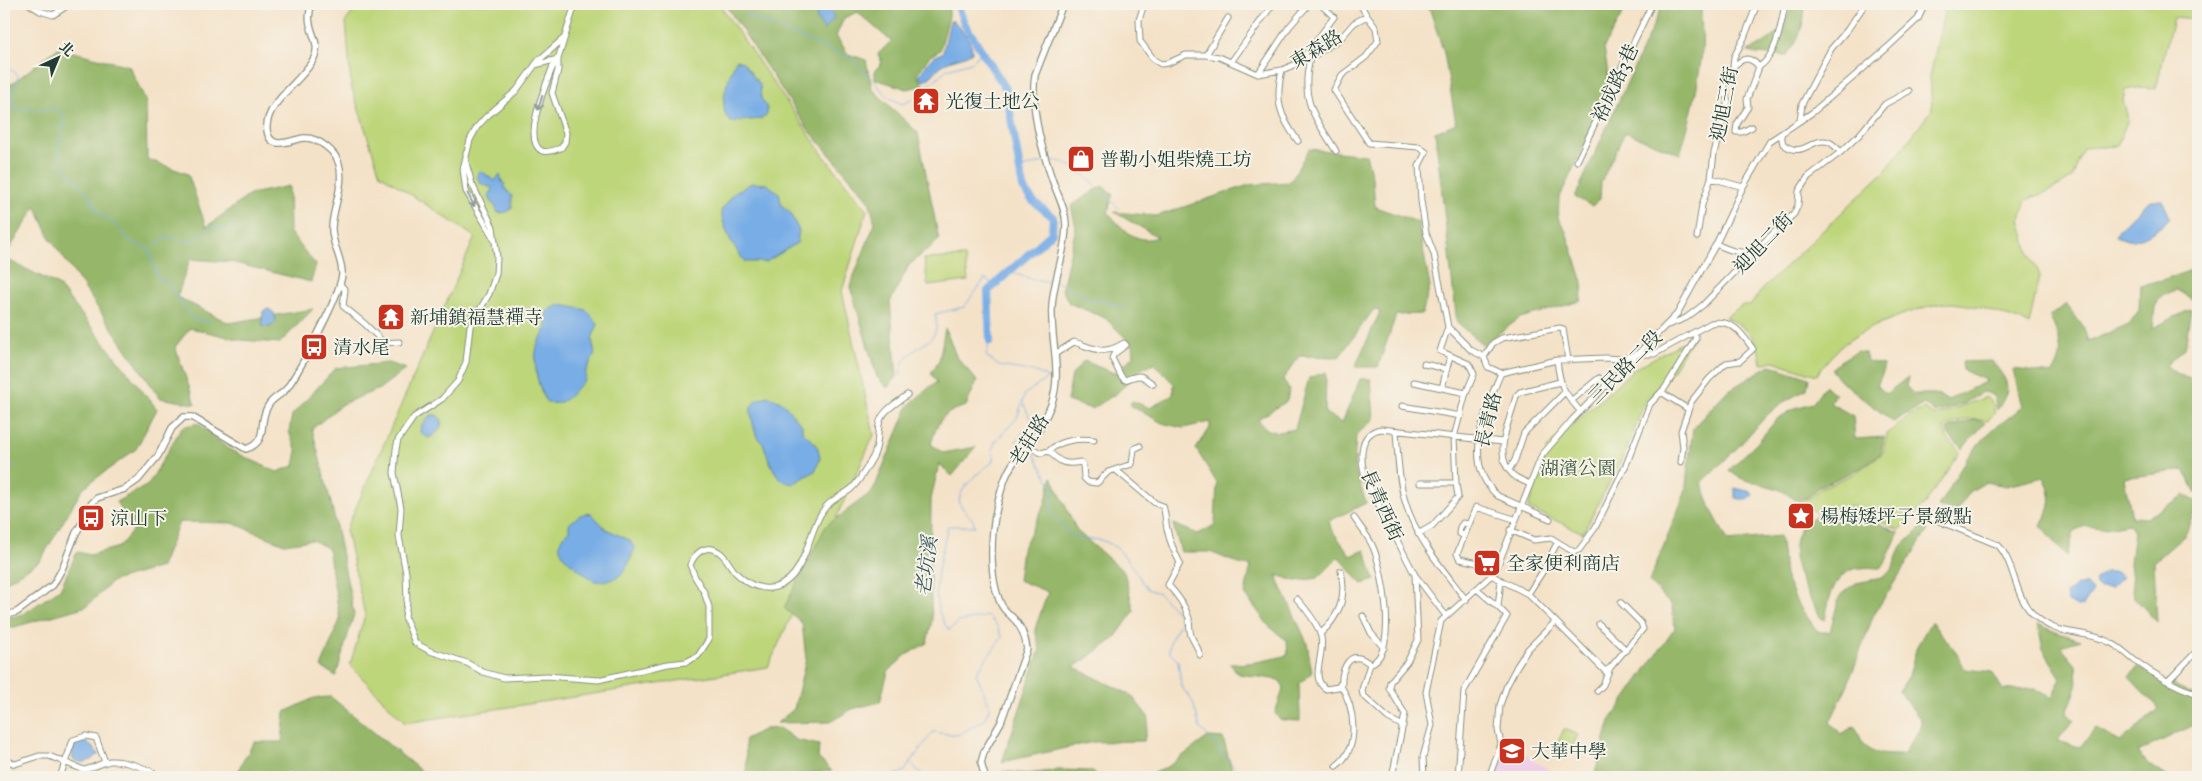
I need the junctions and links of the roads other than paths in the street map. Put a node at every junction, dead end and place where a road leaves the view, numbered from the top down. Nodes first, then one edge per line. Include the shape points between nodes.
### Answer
1 (29, 4) edge
2 (70, 4) edge
3 (312, 4) edge
4 (575, 4) edge
5 (1063, 4) edge
6 (1144, 4) edge
7 (1273, 4) edge
8 (1309, 4) edge
9 (1320, 4) edge
10 (1360, 4) edge
11 (1652, 4) edge
12 (1757, 4) edge
13 (1785, 4) edge
14 (1865, 4) edge
15 (1925, 4) edge
16 (1366, 16) junction
17 (1228, 18) dead end
18 (564, 39) junction
19 (1206, 55) junction
20 (1310, 58) junction
21 (558, 59) junction
22 (1301, 61) junction
23 (1231, 62) junction
24 (535, 65) junction
25 (1732, 67) junction
26 (1759, 67) junction
27 (1282, 70) junction
28 (1258, 74) junction
29 (1909, 91) dead end
30 (1800, 121) junction
31 (1752, 127) dead end
32 (1781, 134) junction
33 (1298, 141) dead end
34 (1336, 151) dead end
35 (1841, 152) junction
36 (1577, 161) dead end
37 (1711, 178) junction
38 (1743, 187) junction
39 (1697, 237) dead end
40 (1716, 244) junction
41 (1757, 249) junction
42 (340, 284) junction
43 (1667, 325) junction
44 (1448, 327) junction
45 (1694, 333) junction
46 (399, 342) dead end
47 (1055, 354) junction
48 (1638, 354) junction
49 (1450, 356) junction
50 (1484, 357) junction
51 (1557, 360) junction
52 (1568, 360) junction
53 (1424, 364) dead end
54 (1447, 369) junction
55 (1502, 374) junction
56 (1414, 382) dead end
57 (1560, 382) junction
58 (1153, 384) dead end
59 (1607, 385) junction
60 (1442, 388) junction
61 (1661, 392) junction
62 (1466, 393) junction
63 (1564, 393) junction
64 (907, 395) dead end
65 (1571, 401) junction
66 (1402, 406) dead end
67 (1688, 409) junction
68 (1580, 411) junction
69 (1461, 416) junction
70 (1396, 432) junction
71 (1454, 437) junction
72 (1094, 440) dead end
73 (1479, 440) junction
74 (1503, 442) junction
75 (1140, 446) dead end
76 (1026, 448) junction
77 (1050, 451) junction
78 (1681, 462) dead end
79 (1116, 470) junction
80 (1509, 470) junction
81 (1456, 483) junction
82 (1420, 484) dead end
83 (1530, 484) junction
84 (1520, 507) junction
85 (1924, 515) dead end
86 (1354, 518) dead end
87 (1550, 518) dead end
88 (1514, 519) junction
89 (1510, 530) junction
90 (1418, 534) junction
91 (1558, 542) junction
92 (1496, 567) junction
93 (1341, 571) dead end
94 (1415, 575) junction
95 (1491, 575) junction
96 (1501, 580) junction
97 (2198, 582) edge
98 (2198, 587) edge
99 (1477, 589) junction
100 (1528, 594) junction
101 (1297, 599) dead end
102 (1466, 600) junction
103 (1621, 603) dead end
104 (1498, 608) junction
105 (4, 616) edge
106 (1362, 616) dead end
107 (1446, 616) junction
108 (1555, 622) junction
109 (1599, 624) dead end
110 (1320, 634) junction
111 (1384, 648) junction
112 (1626, 650) junction
113 (2198, 650) edge
114 (1200, 655) dead end
115 (1370, 664) junction
116 (1610, 668) junction
117 (2168, 681) junction
118 (1340, 684) junction
119 (1597, 691) dead end
120 (2198, 694) edge
121 (1403, 726) junction
122 (4, 759) edge
123 (64, 762) junction
124 (105, 762) junction
125 (1336, 766) dead end
126 (60, 777) edge
127 (158, 777) edge
128 (985, 777) edge
129 (1392, 777) edge
130 (1424, 777) edge
131 (1458, 777) edge
132 (1489, 777) edge

1 - 2 street via 53,15
3 - 42 street via 308,25 317,52 280,100 267,130 273,141 280,144 306,138 319,142 339,161 342,174 332,238 342,273
4 - 18 street
5 - 47 street, 老莊路 via 1033,87 1047,161 1066,225 1052,304
6 - 19 street via 1139,20 1140,41 1154,60 1161,64 1186,55
7 - 23 street
8 - 28 street via 1289,27
9 - 22 street via 1334,17
10 - 16 street
11 - 36 street, 裕成路3巷
12 - 25 street, 迎旭三街
13 - 26 street via 1779,34 1766,62
14 - 30 street via 1831,49 1802,104
15 - 30 street, 三民路二段 via 1918,19
16 - 20 street, 東森路 via 1354,23 1340,39
16 - 44 street, 東森路 via 1376,28 1378,41 1366,57 1342,75 1334,90 1369,143 1419,148 1426,152 1419,166 1419,187
17 - 19 street
18 - 21 street
18 - 24 street
19 - 23 street
20 - 22 street, 東森路
20 - 34 street via 1306,93 1313,112
21 -> 21 street via 534,126 535,142 540,150 547,152 561,148 565,142 566,133 552,93
21 - 24 street
22 - 27 street, 東森路
23 - 28 street
24 - 64 street via 516,91 477,127 466,154 472,184 493,227 497,257 496,274 489,294 470,326 466,362 458,381 442,399 414,417 398,440 394,466 401,508 399,536 406,573 405,616 415,642 430,651 504,678 547,676 598,680 686,662 698,656 709,639 710,614 704,592 690,565 694,556 700,550 719,552 747,582 766,590 788,582 818,517 831,501 853,487 878,445 881,418
25 - 26 street via 1745,58
25 - 37 street, 迎旭三街 via 1725,83 1728,101
26 - 31 street via 1747,99 1748,107 1737,124 1736,132
27 - 28 street, 東森路
27 - 33 street via 1277,89 1279,104 1284,122
29 - 35 street, 迎旭二街 via 1886,104
30 - 32 street, 三民路二段
32 - 35 street via 1783,144 1795,150 1820,141 1829,142
32 - 38 street, 三民路二段 via 1770,142
35 - 41 street, 迎旭二街 via 1808,177 1798,191 1794,214
37 - 38 street
37 - 39 street, 迎旭三街 via 1702,205
38 - 40 street, 三民路二段
40 - 41 street via 1735,252
40 - 43 street, 三民路二段 via 1677,314
41 - 43 street, 迎旭二街 via 1703,305 1686,318
42 - 46 street via 345,290 343,306 347,311 384,343
42 - 105 street via 290,383 283,394 268,406 256,445 246,449 192,417 184,417 172,428 158,456 138,480 93,502 53,585 17,612
43 - 48 street, 三民路二段
44 - 49 street via 1440,351
44 - 50 street, 長青路
45 - 48 street, 長青路 via 1654,354
45 - 61 street via 1696,338
45 - 67 street, 長青路 via 1711,323 1727,324 1739,330 1753,349 1740,361 1726,363 1699,391
47 - 58 street via 1074,342 1107,351 1124,343 1126,345 1112,358 1120,376 1125,380 1138,375
47 - 76 street, 老莊路 via 1056,376 1051,404
48 - 52 street, 長青路 via 1621,359
48 - 59 street, 三民路二段
49 - 54 street
49 - 62 street via 1469,364 1474,374
50 - 52 street via 1493,343 1502,338 1560,328 1563,329
50 - 55 street, 長青路 via 1488,367
51 - 52 street, 長青路
51 - 55 street, 長青路
51 - 57 street
53 - 54 street
54 - 60 street
55 - 73 street, 長青路 via 1489,401
56 - 60 street
57 - 63 street
57 - 74 street via 1520,392 1516,396
59 - 65 street via 1599,378
59 - 68 street, 三民路二段
60 - 62 street
61 - 67 street
61 - 91 street via 1650,404 1626,465 1595,528 1574,552
62 - 69 street
63 - 65 street
63 - 80 street via 1524,434
65 - 68 street
66 - 69 street
67 - 78 street via 1681,430
68 - 83 street, 三民路二段 via 1545,450
69 - 71 street
70 - 71 street, 長青西街
70 - 90 street via 1405,502
70 - 94 street, 長青西街 via 1381,429 1368,434 1364,441 1364,472
71 - 73 street, 長青西街
71 - 81 street
72 - 77 street via 1076,440
73 - 74 street, 長青西街
73 - 84 street, 長青路 via 1478,454 1484,479 1498,496
74 - 80 street
75 - 79 street via 1134,449 1132,464
76 - 77 street via 1041,453
76 - 128 street, 老莊路 via 1006,478 992,544 997,595 1021,628 1027,649 1002,722 984,752 981,763
77 - 79 street via 1064,465 1081,462 1088,482 1101,481 1108,472
79 - 114 street via 1163,506 1169,538 1180,563 1168,584 1185,610 1192,639 1198,645
80 - 83 street
81 - 82 street
81 - 90 street via 1458,497 1432,526
83 - 84 street, 三民路二段
84 - 87 street, 長青路
84 - 88 street, 三民路二段
85 - 117 street via 1998,545 2031,613 2046,624 2057,631 2109,641
86 - 111 street via 1372,544 1378,562 1387,610
88 - 89 street, 三民路二段
88 - 92 street via 1476,507 1469,524 1463,523 1460,527 1459,532 1465,534 1457,554 1460,559
89 - 91 street via 1534,540 1551,538
89 - 92 street, 三民路二段
90 - 102 street
91 - 100 street
92 - 95 street, 三民路二段
93 - 110 street via 1344,581 1338,614
94 - 107 street, 長青西街
94 - 121 street via 1418,640 1389,688 1405,714
95 - 96 street
95 - 99 street, 三民路二段
96 - 100 street
96 - 104 street
97 - 98 street
99 - 102 street, 三民路二段
99 - 104 street
100 - 108 street
101 - 110 street
102 - 107 street, 三民路二段
103 - 112 street via 1643,629
104 - 131 street via 1507,616 1464,692
106 - 111 street via 1370,633
107 - 130 street, 三民路二段 via 1441,621 1426,692 1432,726 1423,757
108 - 116 street via 1604,671
108 - 132 street via 1528,649 1507,685 1500,705 1498,730 1501,744
109 - 112 street
110 - 118 street via 1322,656 1317,680 1326,689
111 - 115 street via 1379,659
112 - 116 street
113 - 117 street
115 - 118 street via 1354,658 1346,664
115 - 121 street via 1363,694 1388,718
116 - 119 street
117 - 120 street
118 - 125 street via 1348,701 1353,737 1344,760
121 - 129 street
122 - 123 street via 15,764 49,756
123 - 124 street via 84,770
123 - 124 street via 73,740 86,736 96,738
123 - 126 street
124 - 127 street via 118,761

